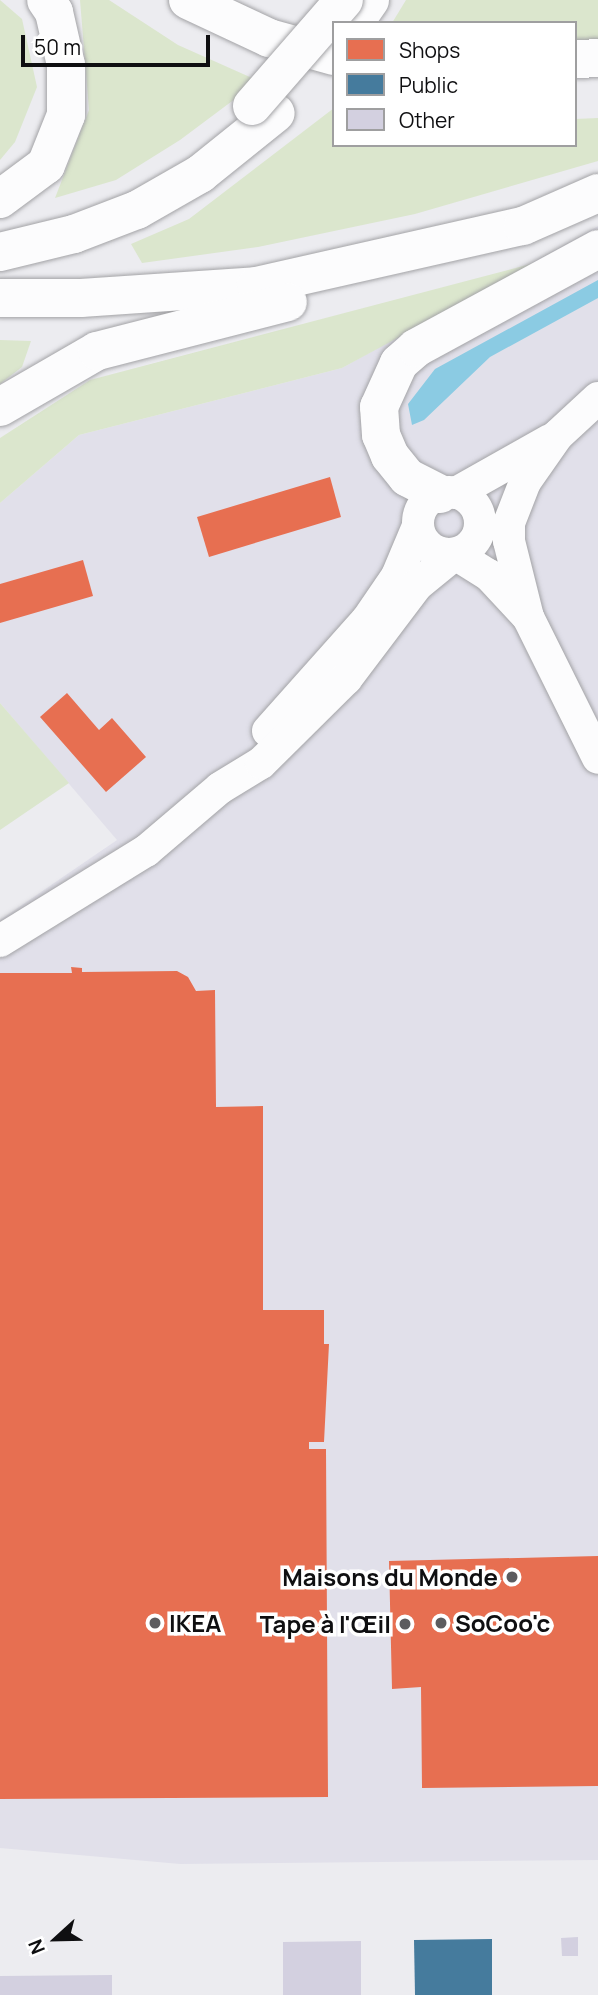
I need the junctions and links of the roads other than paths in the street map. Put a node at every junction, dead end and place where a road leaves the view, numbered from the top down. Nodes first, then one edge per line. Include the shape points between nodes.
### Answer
1 (46, 0) edge
2 (188, 0) edge
3 (344, 0) edge
4 (370, 0) edge
5 (355, 21) edge
6 (332, 51) edge
7 (332, 55) edge
8 (598, 58) edge
9 (577, 59) edge
10 (598, 81) edge
11 (577, 82) edge
12 (264, 110) junction
13 (598, 193) edge
14 (0, 199) edge
15 (523, 226) junction
16 (0, 233) edge
17 (598, 249) edge
18 (0, 252) edge
19 (0, 298) edge
20 (598, 398) edge
21 (0, 407) edge
22 (557, 436) junction
23 (448, 494) junction
24 (418, 526) junction
25 (455, 554) junction
26 (528, 617) junction
27 (598, 758) edge
28 (220, 788) junction
29 (0, 941) edge

1 - 14 highway via 54,12 66,65 66,115 46,165
2 - 7 highway via 269,38
3 - 12 highway, bridge
4 - 5 highway
6 - 12 highway
8 - 9 highway
10 - 11 highway
12 - 16 highway via 127,189
12 - 18 highway via 200,174 137,210 74,233
13 - 15 highway
15 - 19 highway via 256,286 80,298
15 - 21 highway via 365,285 97,351
17 - 23 highway via 416,348 399,363 379,407 381,435 407,477
20 - 22 street
22 - 23 street
22 - 26 street via 517,495 509,523 513,569
23 - 24 street via 424,506
23 - 25 street via 473,504 480,524 473,543
24 - 25 street via 427,545
24 - 28 street via 397,576 367,620
25 - 26 street via 489,575
25 - 28 street via 416,585 346,679 303,723 261,763
26 - 27 street
28 - 29 street via 146,851

